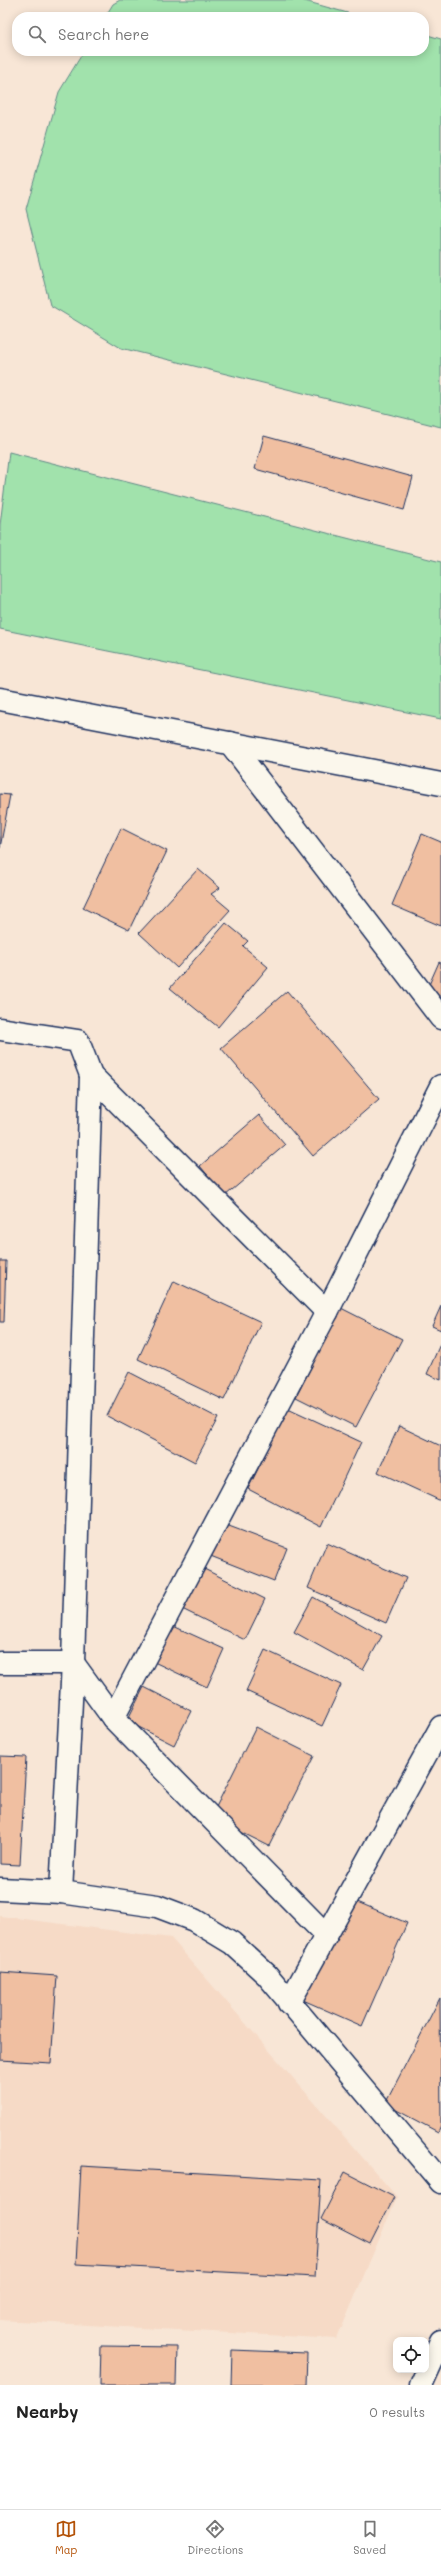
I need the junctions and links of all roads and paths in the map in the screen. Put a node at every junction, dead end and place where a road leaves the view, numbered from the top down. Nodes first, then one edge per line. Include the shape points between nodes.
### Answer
1 (0, 699) edge
2 (230, 743) junction
3 (441, 784) edge
4 (441, 1018) edge
5 (0, 1029) edge
6 (92, 1075) junction
7 (441, 1086) edge
8 (327, 1312) junction
9 (0, 1663) edge
10 (73, 1663) junction
11 (113, 1718) junction
12 (441, 1727) edge
13 (0, 1889) edge
14 (61, 1892) junction
15 (326, 1935) junction
16 (288, 2003) junction
17 (441, 2182) edge
18 (441, 2341) edge
19 (421, 2385) edge

1 - 2 street
2 - 3 street
2 - 4 street
5 - 6 street via 78,1040
6 - 8 street
6 - 10 street
7 - 8 street
8 - 11 street
9 - 10 street
10 - 11 street
10 - 14 street
11 - 15 street
12 - 15 street
13 - 14 street
14 - 16 street via 158,1906 194,1920 232,1943 267,1975
15 - 16 street
16 - 17 street
18 - 19 street

